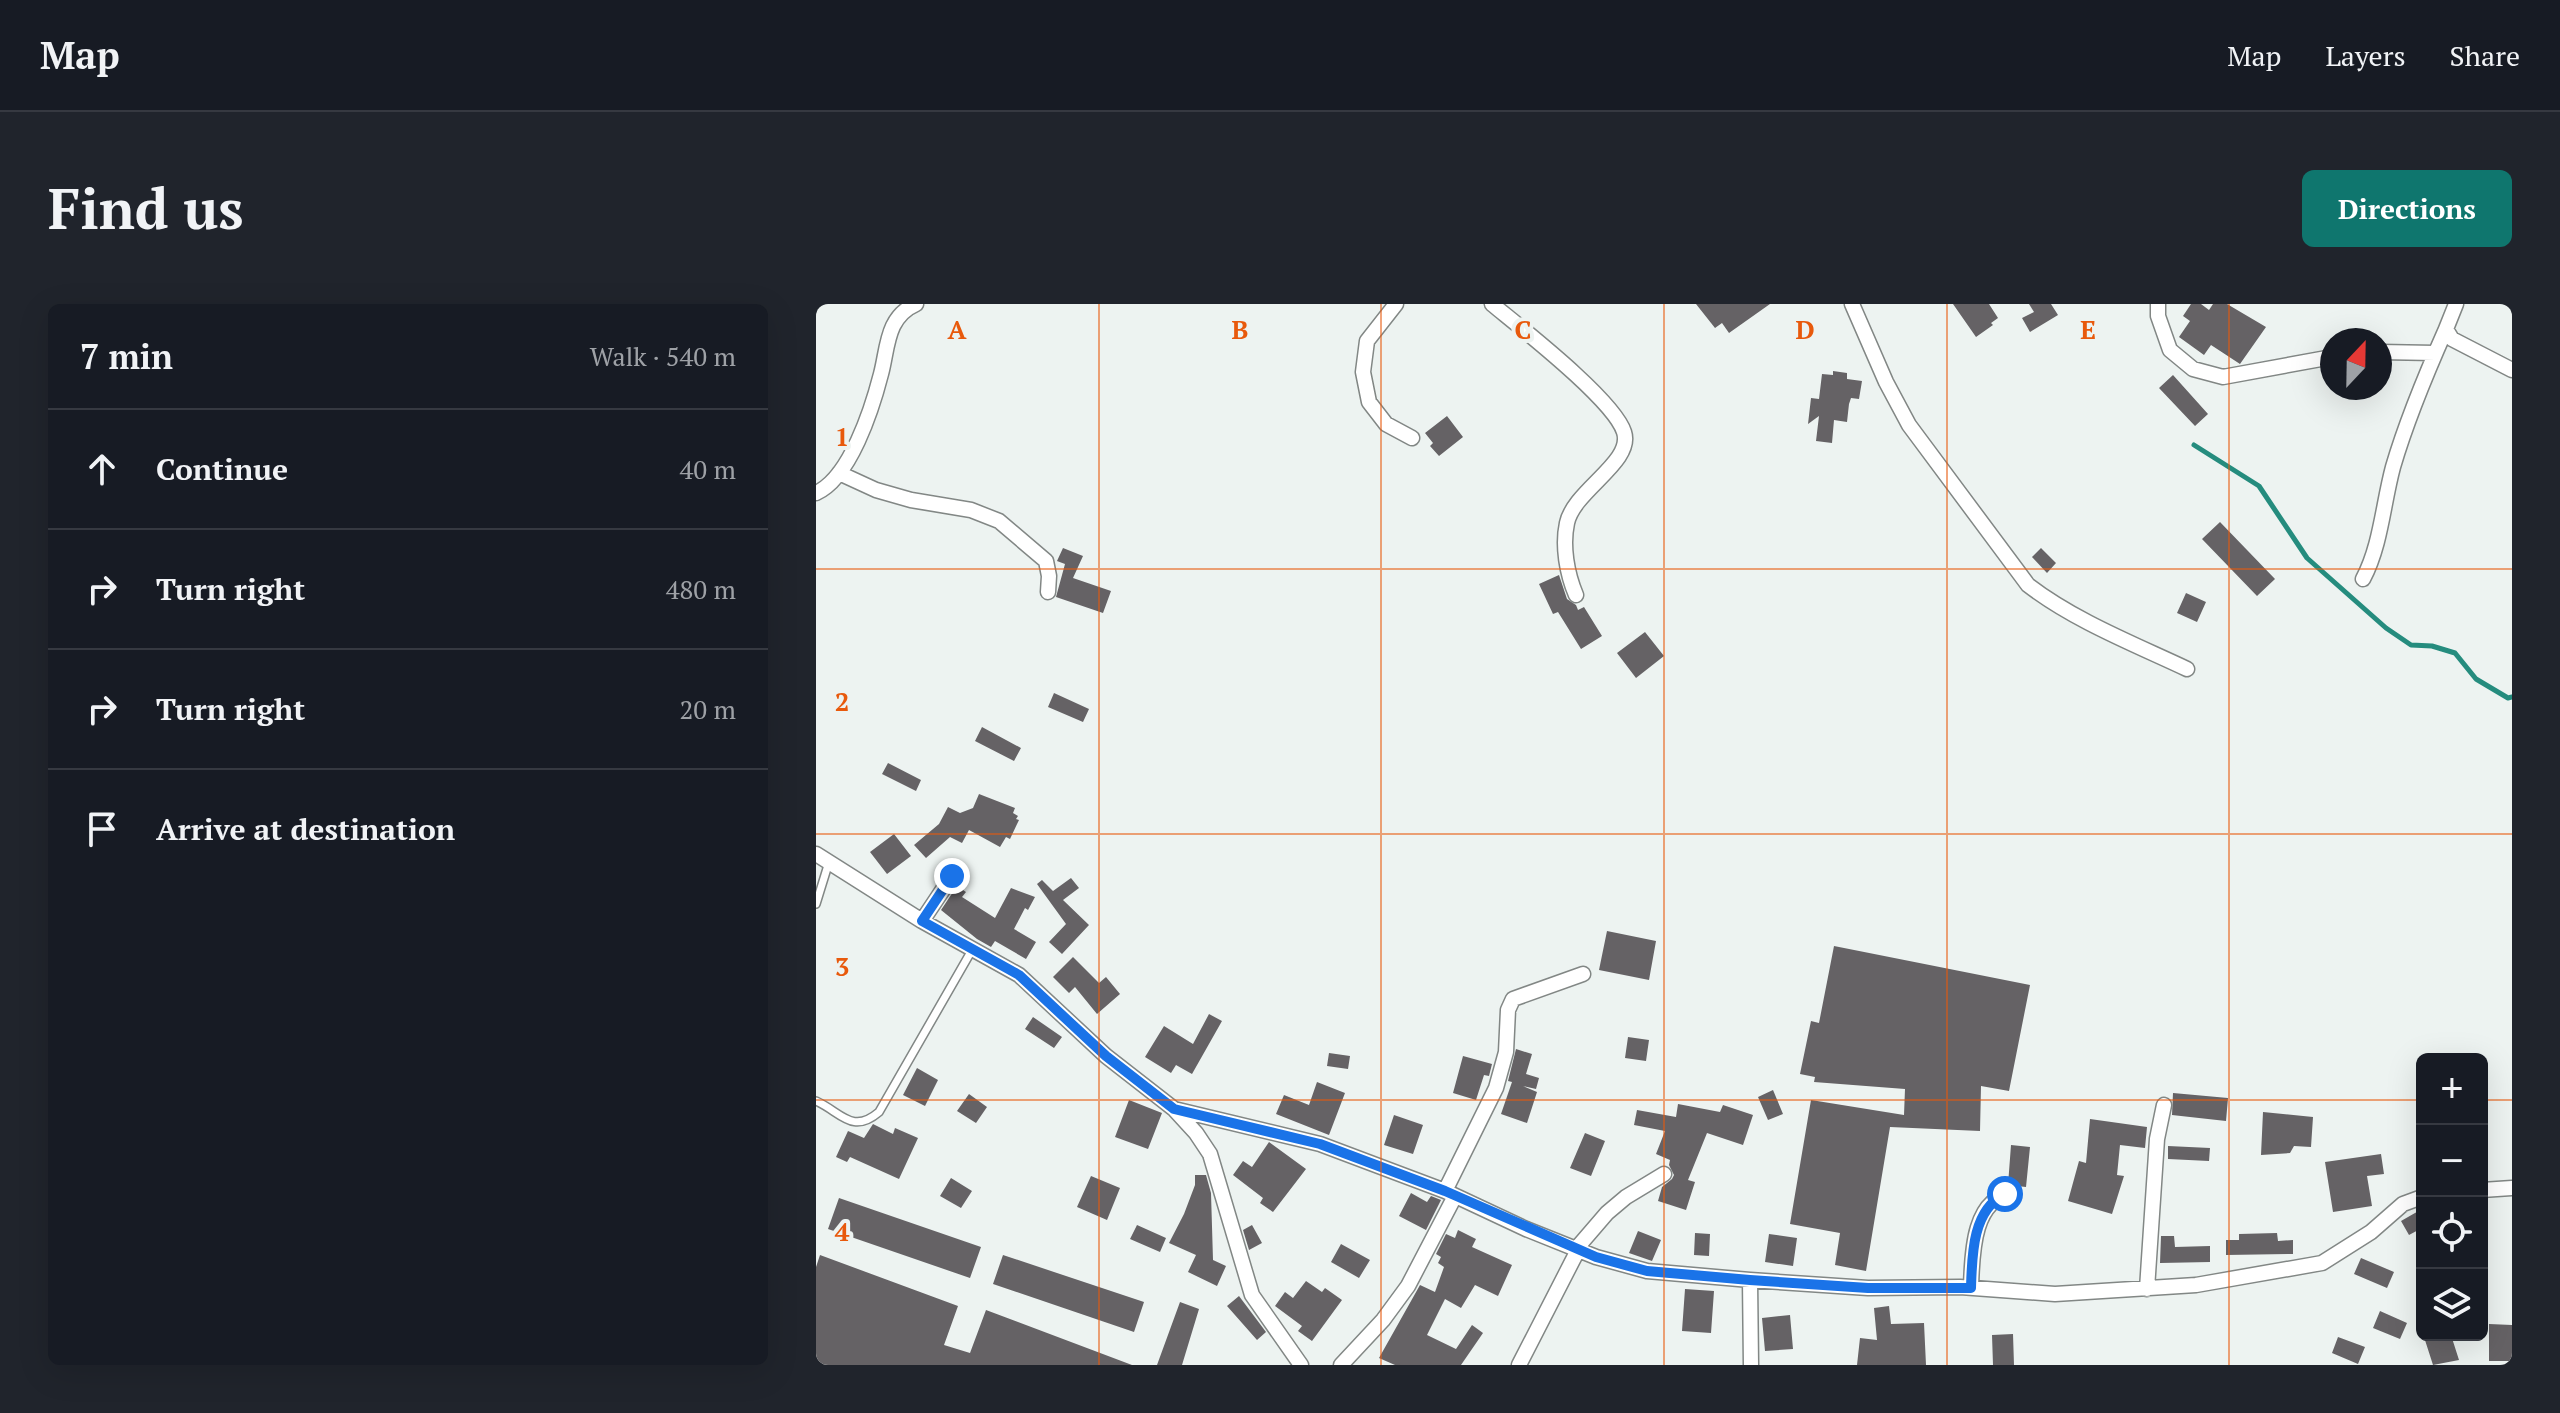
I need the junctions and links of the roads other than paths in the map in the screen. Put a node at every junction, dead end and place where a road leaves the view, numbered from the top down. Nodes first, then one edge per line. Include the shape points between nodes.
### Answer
1 (916, 304) edge
2 (1396, 304) edge
3 (1492, 304) edge
4 (1852, 304) edge
5 (2158, 304) edge
6 (2456, 304) edge
7 (2446, 329) junction
8 (2392, 352) edge
9 (2435, 353) junction
10 (2320, 359) edge
11 (2512, 370) edge
12 (1412, 438) dead end
13 (839, 473) junction
14 (816, 493) edge
15 (2363, 579) dead end
16 (1048, 592) dead end
17 (1576, 595) dead end
18 (2187, 669) dead end
19 (816, 854) edge
20 (829, 862) junction
21 (952, 876) dead end
22 (816, 904) edge
23 (922, 921) junction
24 (973, 948) junction
25 (1583, 974) dead end
26 (816, 1101) edge
27 (2164, 1105) dead end
28 (1174, 1109) junction
29 (1664, 1174) dead end
30 (2512, 1188) edge
31 (2488, 1190) edge
32 (1450, 1194) junction
33 (2014, 1194) dead end
34 (2416, 1199) edge
35 (1577, 1249) junction
36 (1750, 1280) junction
37 (1971, 1288) junction
38 (2147, 1289) junction
39 (1301, 1365) edge
40 (1341, 1365) edge
41 (1519, 1365) edge
42 (1751, 1365) edge

1 - 13 street via 892,327 882,374 857,442
2 - 12 street via 1367,341 1363,372 1369,402 1386,424
3 - 17 street via 1565,365 1615,416 1625,434 1624,450 1588,487 1567,523 1568,574
4 - 18 street via 1909,425 2028,585 2078,616
5 - 10 street via 2170,350 2193,369 2223,377
6 - 7 street
7 - 9 street
7 - 11 street via 2452,339
8 - 9 street
9 - 15 street via 2406,425
13 - 14 street
13 - 16 street via 876,490 999,521 1046,561
19 - 20 street
20 - 22 lane
20 - 23 street
21 - 23 street
23 - 24 street
24 - 26 lane via 879,1112 858,1123
24 - 28 street via 1019,975 1106,1056
25 - 32 street via 1513,999 1496,1088
27 - 38 street
28 - 32 street via 1320,1144
28 - 39 street via 1210,1154 1252,1295
29 - 35 street via 1607,1213
30 - 31 street
32 - 35 street
32 - 40 street via 1408,1286
33 - 37 street via 1992,1201 1983,1216 1972,1257
34 - 38 street via 2322,1263
35 - 36 street via 1647,1271
35 - 41 street
36 - 37 street
36 - 42 street
37 - 38 street via 2055,1294

